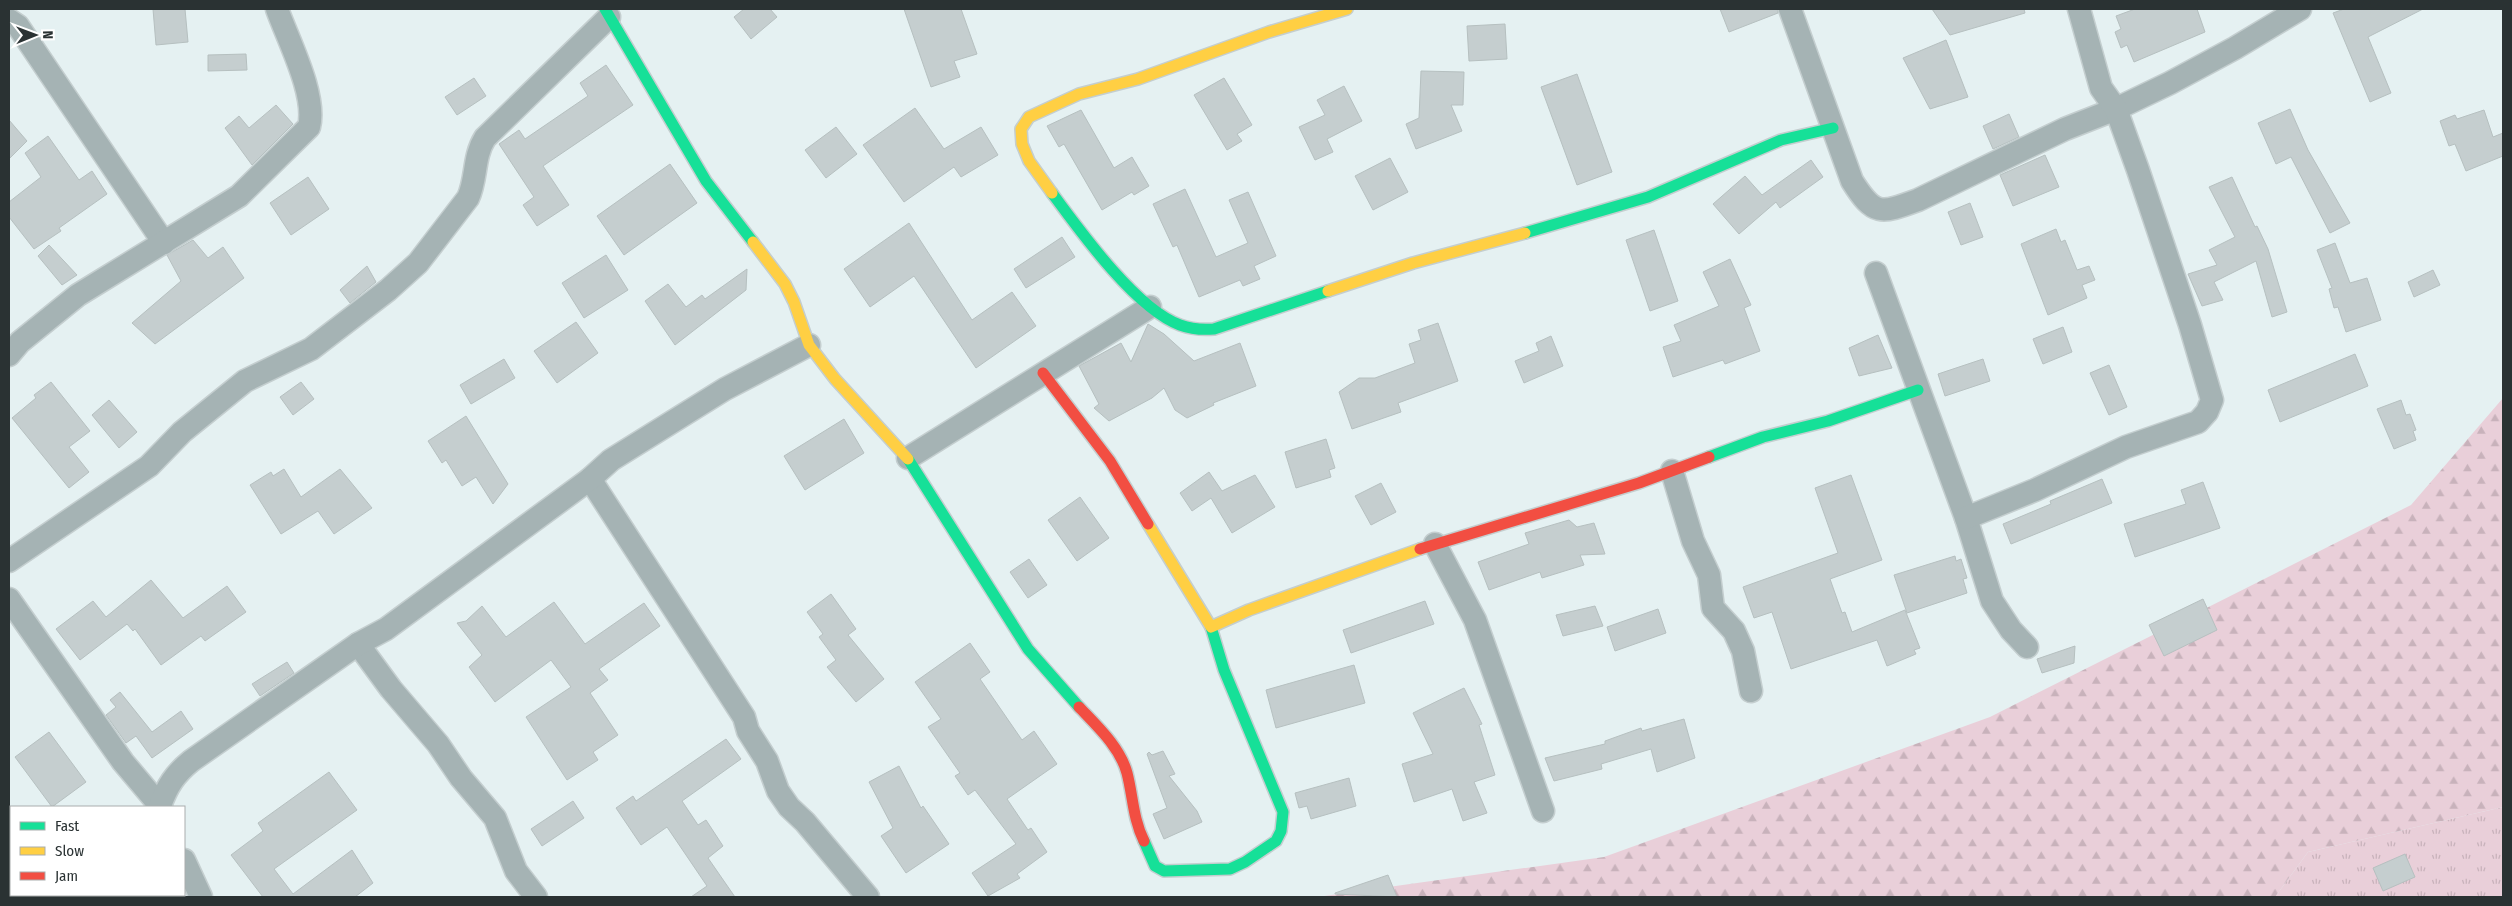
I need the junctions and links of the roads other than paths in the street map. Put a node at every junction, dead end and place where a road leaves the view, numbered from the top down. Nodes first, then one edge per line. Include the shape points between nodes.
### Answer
1 (277, 9) edge
2 (1347, 9) edge
3 (1790, 9) edge
4 (2079, 9) edge
5 (2300, 9) edge
6 (607, 13) edge
7 (15, 18) edge
8 (2116, 109) junction
9 (1833, 128) junction
10 (164, 242) junction
11 (1876, 274) dead end
12 (1150, 307) junction
13 (809, 345) junction
14 (9, 355) edge
15 (1043, 372) junction
16 (1918, 390) junction
17 (908, 458) junction
18 (1672, 471) junction
19 (590, 479) junction
20 (1966, 518) junction
21 (1435, 544) junction
22 (9, 561) edge
23 (9, 599) edge
24 (1211, 627) junction
25 (358, 644) junction
26 (2027, 647) dead end
27 (1751, 691) dead end
28 (161, 806) edge
29 (1543, 811) dead end
30 (185, 863) edge
31 (197, 896) edge
32 (536, 897) edge
33 (868, 897) edge

1 - 10 street via 310,99 312,115 309,127 239,196
2 - 12 street via 1269,32 1138,79 1079,94 1029,117 1021,129 1022,144 1030,161 1091,246
3 - 9 street
4 - 8 street via 2101,88
5 - 8 street via 2235,48
6 - 13 street via 706,181 785,284
6 - 22 street via 485,138 478,149 473,187 468,198 418,263 311,349 245,381 182,432 149,466
7 - 10 street
8 - 9 street via 2065,129 1918,200 1880,210 1866,203 1852,181
8 - 20 street via 2212,400 2198,422 2126,447
9 - 12 street via 1781,140 1648,197 1413,263 1214,330 1179,326
10 - 14 street via 78,295 20,342
11 - 16 street
12 - 15 street
13 - 17 street via 835,380
13 - 19 street via 725,389 611,460
15 - 17 street
15 - 24 street via 1110,461
16 - 18 street via 1828,421 1763,437
16 - 20 street
17 - 24 street via 1028,649 1114,746 1127,772 1138,829 1155,866 1164,871 1230,869 1258,855 1276,841 1283,822 1283,812 1224,670
18 - 21 street via 1545,513
18 - 27 street via 1693,541 1709,575 1714,608 1734,631 1743,651
19 - 25 street via 386,629
19 - 33 street via 744,716 748,731 767,761 778,791
20 - 26 street via 1992,601 2010,630
21 - 24 street via 1249,610
21 - 29 street via 1475,620
23 - 28 street via 123,762
25 - 28 street via 176,773
25 - 32 street via 391,690 495,818 516,871
30 - 31 street

